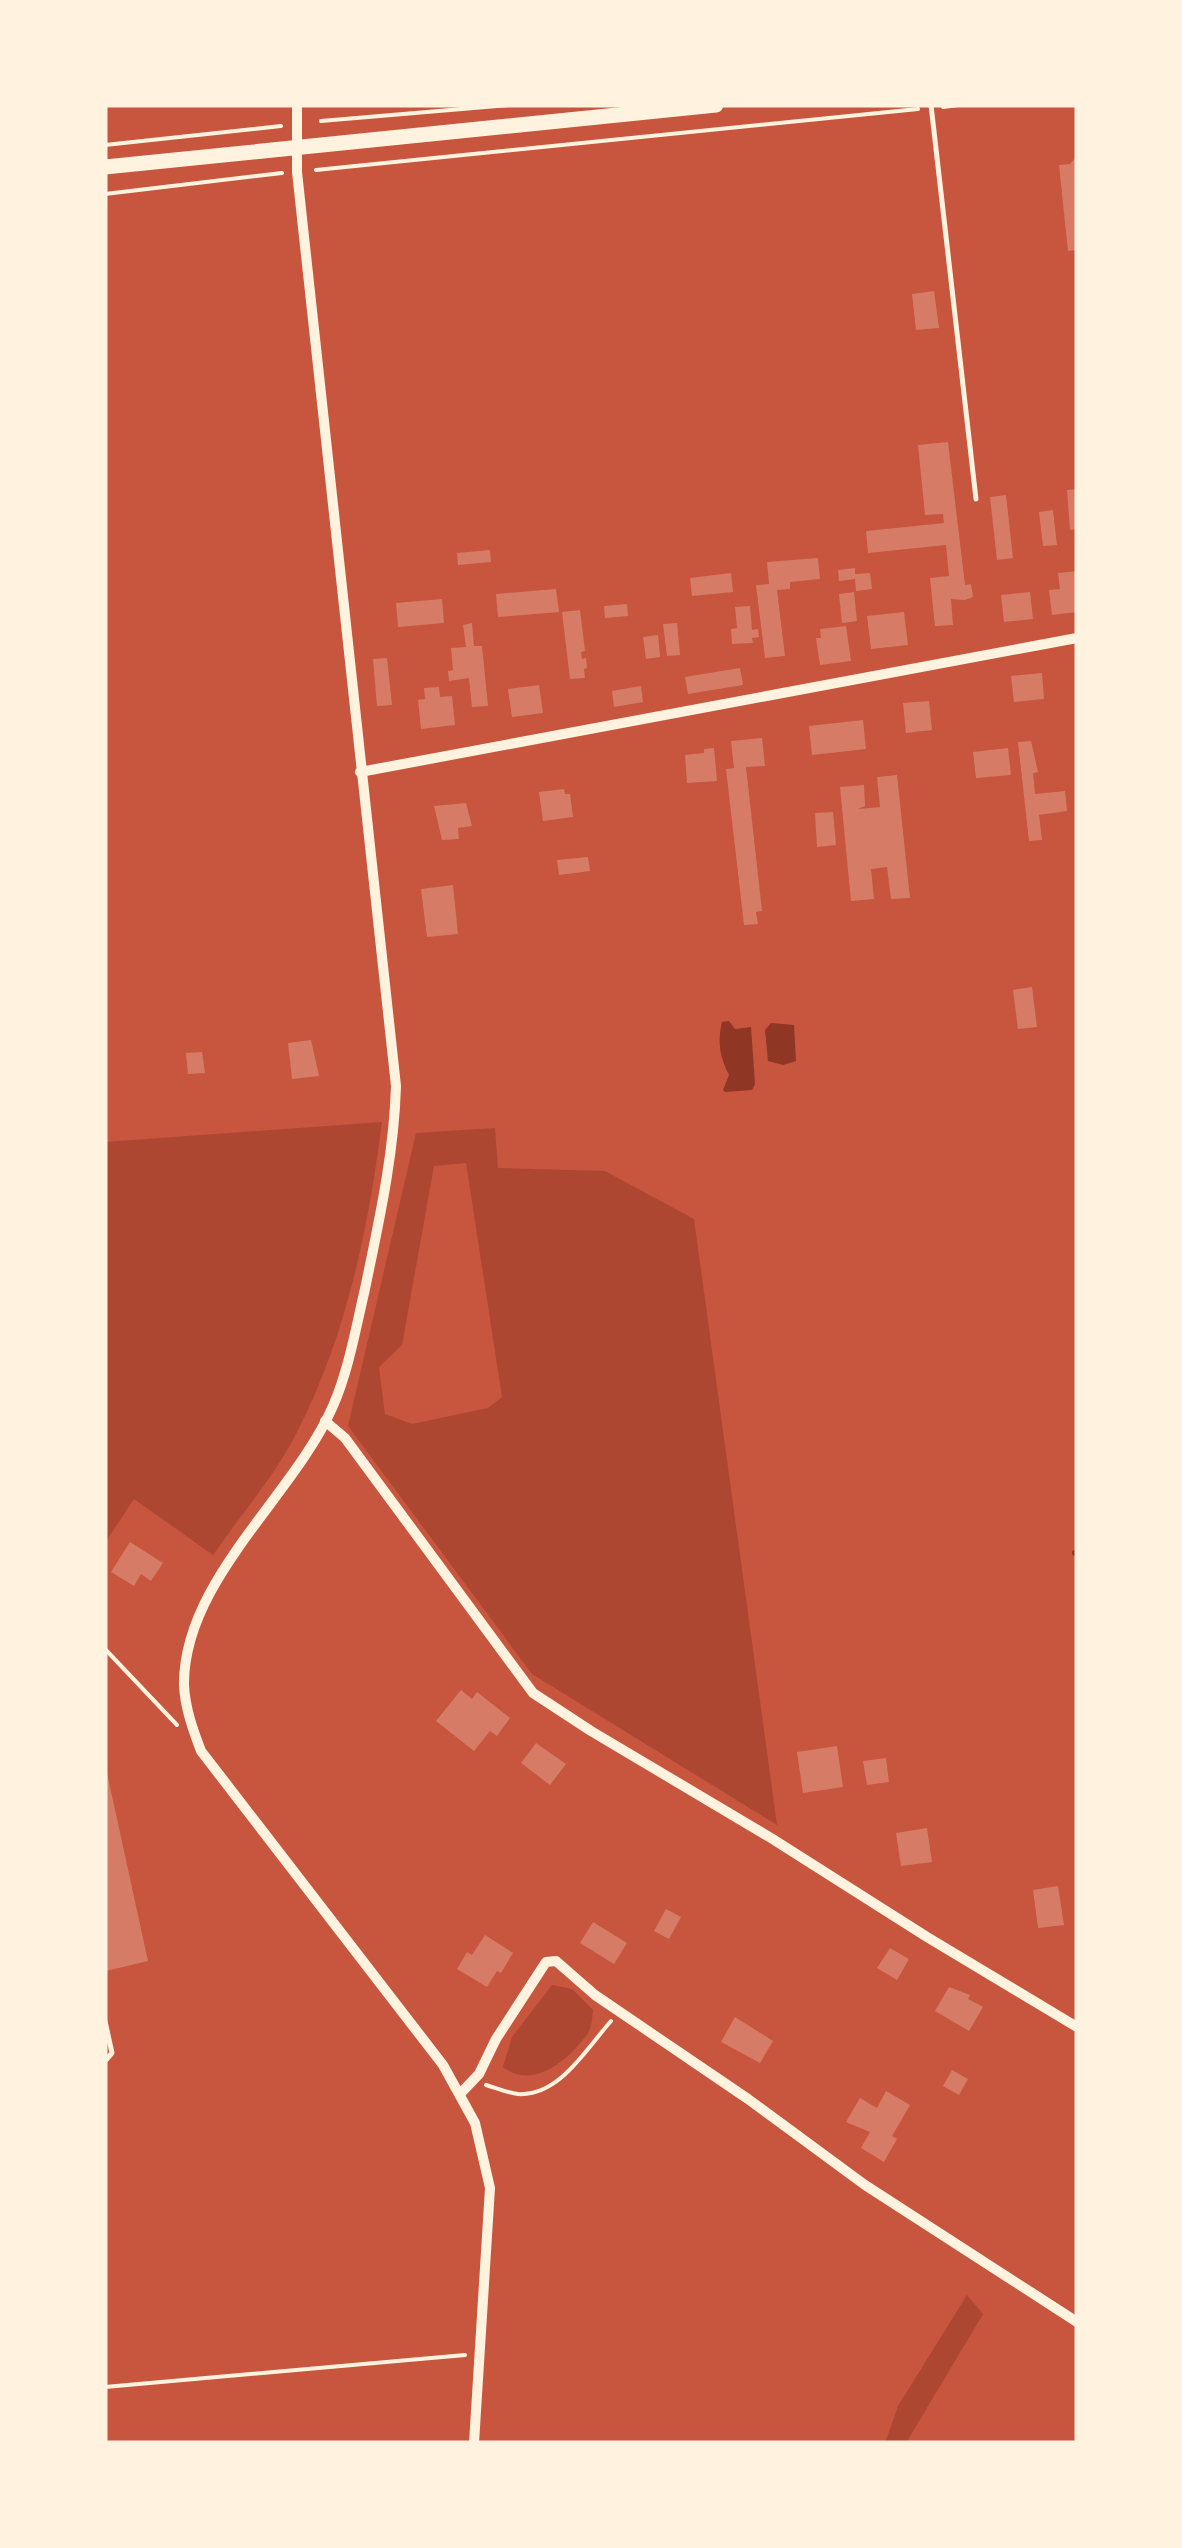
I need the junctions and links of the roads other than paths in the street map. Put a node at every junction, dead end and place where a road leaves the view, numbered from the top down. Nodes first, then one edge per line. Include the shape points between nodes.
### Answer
1 (297, 105) edge
2 (716, 105) edge
3 (931, 106) edge
4 (298, 148) junction
5 (105, 166) edge
6 (976, 499) dead end
7 (1077, 638) edge
8 (360, 772) junction
9 (325, 1420) junction
10 (105, 2021) edge
11 (1077, 2027) edge
12 (105, 2061) edge
13 (460, 2094) junction
14 (1077, 2322) edge
15 (474, 2443) edge

1 - 4 street
2 - 4 main road
3 - 6 lane
4 - 5 main road
4 - 8 street
7 - 8 street
8 - 9 street via 396,1086 395,1138 356,1328
9 - 11 street via 533,1692
9 - 13 street via 224,1569 199,1619 186,1665 186,1705 201,1751
10 - 12 lane via 112,2053
13 - 14 street via 546,1962 556,1961 865,2185
13 - 15 street via 476,2123 490,2188

